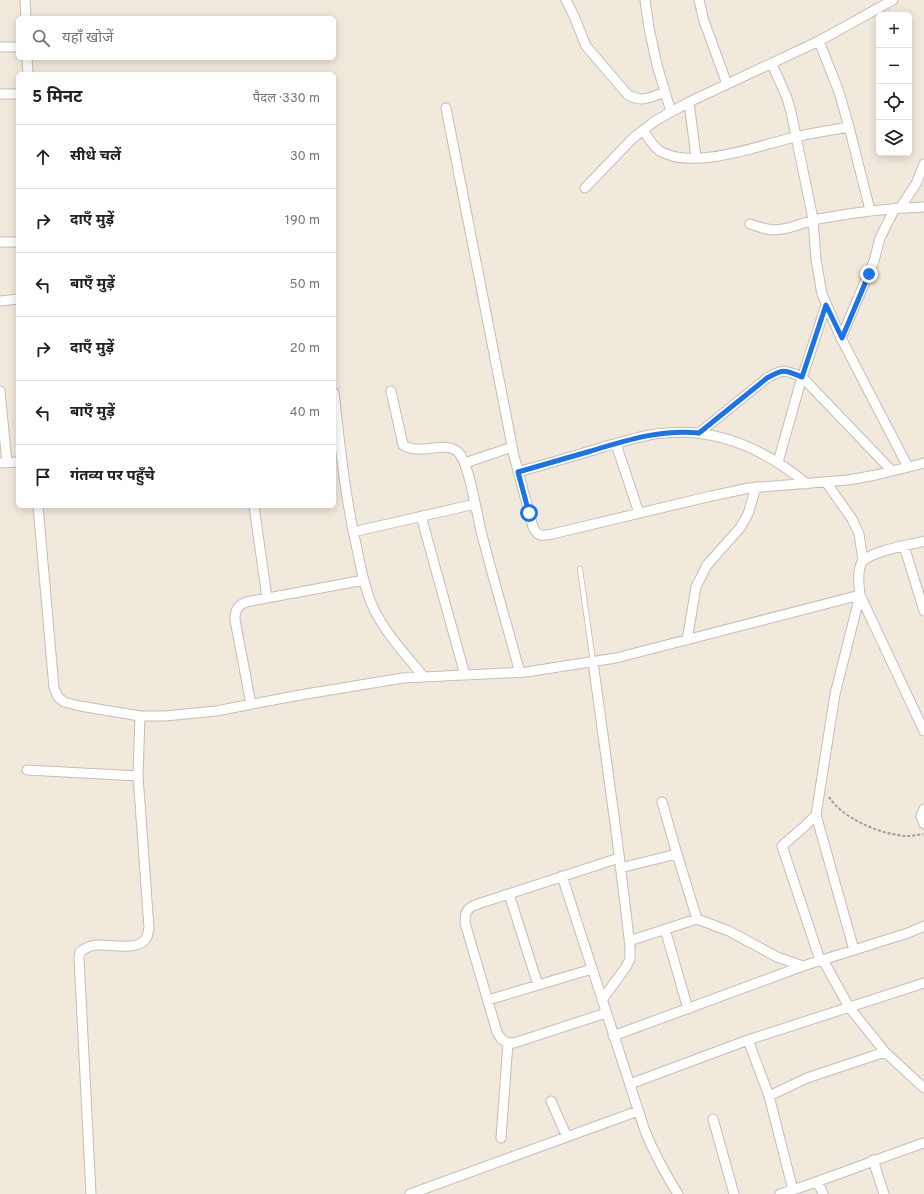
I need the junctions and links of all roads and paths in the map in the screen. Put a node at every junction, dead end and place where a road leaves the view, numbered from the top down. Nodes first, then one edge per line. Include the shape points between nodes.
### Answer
1 (25, 0) edge
2 (566, 0) edge
3 (645, 0) edge
4 (699, 0) edge
5 (894, 0) edge
6 (26, 16) edge
7 (819, 41) junction
8 (0, 47) edge
9 (16, 47) edge
10 (27, 60) edge
11 (772, 64) junction
12 (28, 72) edge
13 (727, 84) junction
14 (665, 92) junction
15 (0, 94) edge
16 (16, 94) edge
17 (689, 102) junction
18 (446, 108) dead end
19 (670, 112) junction
20 (849, 127) junction
21 (643, 130) junction
22 (796, 137) junction
23 (696, 158) junction
24 (924, 164) edge
25 (585, 188) dead end
26 (924, 207) edge
27 (897, 208) junction
28 (870, 210) junction
29 (813, 219) junction
30 (750, 224) dead end
31 (0, 242) edge
32 (16, 242) edge
33 (16, 299) edge
34 (0, 301) edge
35 (826, 305) junction
36 (842, 338) junction
37 (802, 377) junction
38 (0, 391) edge
39 (391, 391) dead end
40 (336, 409) edge
41 (699, 433) junction
42 (616, 444) junction
43 (512, 447) junction
44 (16, 462) edge
45 (778, 462) junction
46 (3, 463) edge
47 (465, 463) junction
48 (924, 463) edge
49 (908, 466) junction
50 (892, 471) junction
51 (518, 472) junction
52 (826, 482) junction
53 (807, 484) junction
54 (756, 487) junction
55 (475, 504) junction
56 (38, 508) edge
57 (254, 508) edge
58 (639, 513) junction
59 (421, 516) junction
60 (353, 532) junction
61 (924, 541) edge
62 (904, 546) junction
63 (864, 560) junction
64 (580, 569) dead end
65 (364, 580) junction
66 (860, 595) junction
67 (267, 598) junction
68 (924, 611) edge
69 (687, 640) junction
70 (593, 662) junction
71 (520, 673) junction
72 (465, 675) junction
73 (423, 676) junction
74 (251, 704) junction
75 (140, 716) junction
76 (924, 731) edge
77 (27, 770) dead end
78 (138, 776) junction
79 (821, 784) junction
80 (662, 802) dead end
81 (924, 809) edge
82 (816, 815) junction
83 (924, 824) edge
84 (924, 834) edge
85 (677, 854) junction
86 (619, 858) junction
87 (620, 868) junction
88 (562, 876) junction
89 (509, 894) junction
90 (697, 919) junction
91 (924, 926) edge
92 (665, 929) junction
93 (629, 941) junction
94 (854, 950) junction
95 (822, 960) junction
96 (803, 966) junction
97 (592, 969) junction
98 (924, 983) edge
99 (538, 985) junction
100 (488, 1000) junction
101 (602, 1000) junction
102 (849, 1007) junction
103 (688, 1009) junction
104 (606, 1012) junction
105 (613, 1036) junction
106 (748, 1040) junction
107 (508, 1043) junction
108 (885, 1052) junction
109 (630, 1084) junction
110 (924, 1088) edge
111 (769, 1096) junction
112 (551, 1101) dead end
113 (638, 1111) junction
114 (713, 1119) dead end
115 (567, 1137) junction
116 (500, 1138) dead end
117 (924, 1143) edge
118 (873, 1160) junction
119 (818, 1182) junction
120 (793, 1190) junction
121 (90, 1194) edge
122 (410, 1194) edge
123 (678, 1194) edge
124 (734, 1194) edge
125 (780, 1194) edge
126 (823, 1194) edge
127 (884, 1194) edge

1 - 6 street
2 - 14 street via 586,46 628,95 644,100
3 - 14 street via 649,28
4 - 13 street
5 - 7 street
7 - 11 street
7 - 20 street via 839,92
8 - 9 street
10 - 12 street
11 - 13 street
11 - 22 street via 787,98
13 - 17 street
14 - 19 street
15 - 16 street
17 - 19 street
17 - 23 street
18 - 43 street
19 - 21 street
20 - 22 street
20 - 28 street
21 - 23 street via 659,151 674,156
21 - 25 street
22 - 23 street via 726,155
22 - 29 street
24 - 27 street via 916,184
26 - 27 street
27 - 28 street
27 - 36 street via 880,238 874,261
28 - 29 street
29 - 30 street via 775,230
29 - 35 street via 816,260
31 - 32 street
33 - 34 street
35 - 36 street
35 - 37 street
36 - 49 street
37 - 41 street via 779,371
37 - 45 street
37 - 50 street
38 - 46 street
39 - 47 street via 402,445 415,450 451,448 458,452
40 - 60 street
41 - 42 street via 664,433
41 - 45 street via 747,445
42 - 51 street
42 - 58 street
43 - 47 street
43 - 51 street
44 - 46 street
45 - 53 street
47 - 55 street
48 - 49 street
49 - 50 street
50 - 52 street via 876,476
51 - 58 street via 532,527 542,536
52 - 53 street
52 - 63 street via 852,519 859,534
53 - 54 street
54 - 58 street
54 - 69 street via 748,514 740,528 707,565 696,587
55 - 59 street
55 - 71 street
56 - 75 street via 54,688 58,697 64,702 80,706
57 - 67 street
59 - 60 street
59 - 72 street
60 - 65 street
61 - 62 street
62 - 63 street via 872,555
62 - 68 street
63 - 66 street via 859,576
64 - 70 lane
65 - 67 street
65 - 73 street via 372,605 380,619 393,640
66 - 69 street
66 - 76 street
66 - 79 street via 835,694
67 - 74 street via 246,602 235,611
69 - 70 street
70 - 71 street
70 - 86 street
71 - 72 street
72 - 73 street
73 - 74 street
74 - 75 street via 216,711
75 - 78 street
77 - 78 street
78 - 121 street via 149,928 147,937 136,946 96,945 86,948 80,952 79,958
79 - 82 street
79 - 84 path via 832,802 850,817 878,831 907,836
80 - 85 street
81 - 83 street via 921,816
82 - 94 street
82 - 95 street via 782,846
85 - 87 street
85 - 90 street
86 - 87 street
86 - 88 street
87 - 93 street
88 - 89 street
88 - 97 street
89 - 99 street
89 - 100 street via 468,908 465,914 465,923
90 - 92 street
90 - 96 street via 729,931 777,957
91 - 94 street
92 - 93 street
92 - 103 street
93 - 101 street via 630,959
94 - 95 street
95 - 96 street
95 - 102 street
96 - 103 street
97 - 99 street
97 - 101 street
98 - 102 street
99 - 100 street
100 - 107 street via 497,1032 501,1040
101 - 104 street
102 - 106 street
102 - 108 street
103 - 105 street
104 - 105 street
104 - 107 street
105 - 109 street
106 - 109 street
106 - 111 street
107 - 116 street
108 - 110 street
108 - 111 street via 807,1078
109 - 113 street
111 - 120 street
112 - 115 street
113 - 115 street
113 - 123 street via 651,1146
114 - 124 street
115 - 122 street
117 - 118 street
118 - 119 street
118 - 127 street
119 - 120 street
119 - 126 street
120 - 125 street

